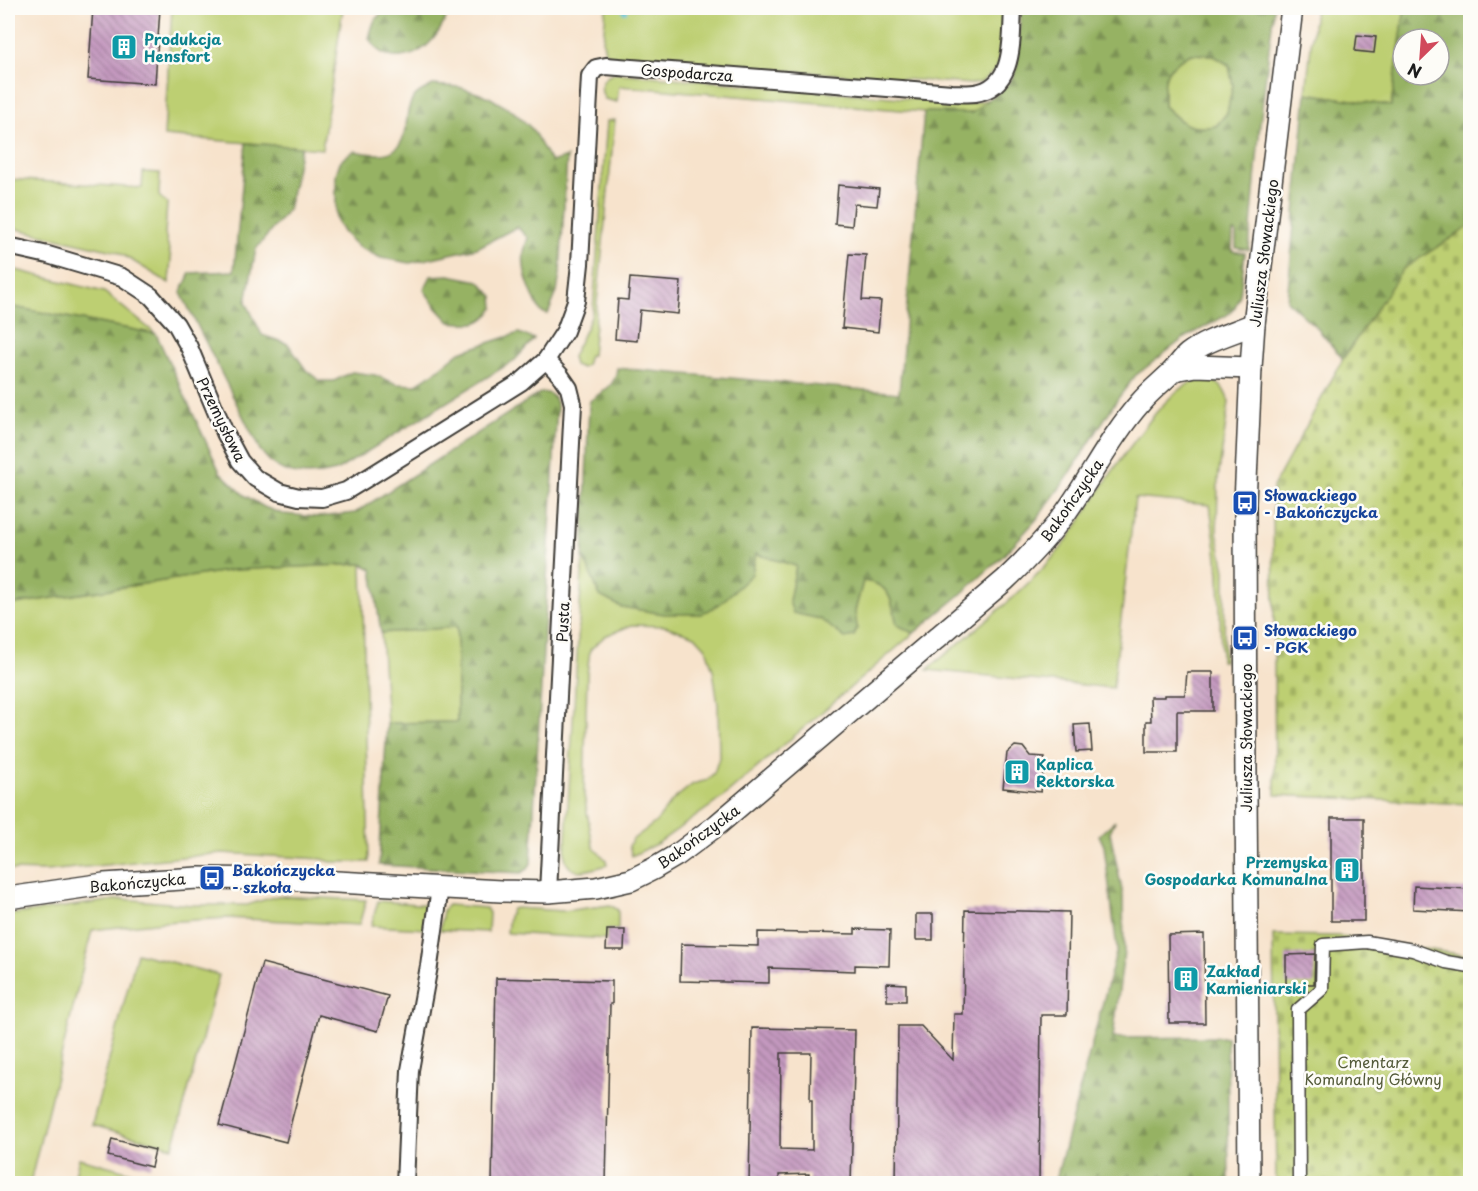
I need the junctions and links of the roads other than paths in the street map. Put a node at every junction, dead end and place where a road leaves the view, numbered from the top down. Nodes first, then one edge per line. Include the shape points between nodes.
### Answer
1 (1013, 8) edge
2 (1292, 8) edge
3 (8, 246) edge
4 (1254, 324) junction
5 (546, 360) junction
6 (1251, 368) junction
7 (1174, 370) junction
8 (440, 887) junction
9 (548, 892) junction
10 (8, 898) edge
11 (1470, 966) edge
12 (405, 1184) edge
13 (1249, 1184) edge
14 (1299, 1184) edge

1 - 5 street, Gospodarcza via 1008,66 1002,78 976,93 596,68 590,76 576,301 565,331
2 - 4 street, Juliusza Słowackiego
3 - 5 street, Przemysłowa via 122,277 151,296 176,324 189,347 240,461 255,478 299,498 322,498 346,491 521,382
4 - 6 street, Juliusza Słowackiego
4 - 7 street, Bakończycka via 1197,348
5 - 9 street, Pusta via 569,388 573,404
6 - 7 street via 1196,366
6 - 13 street, Juliusza Słowackiego via 1245,503
7 - 9 street, Bakończycka via 1155,386 1120,429 1045,540 972,608 732,812 677,855 631,880
8 - 9 street, Bakończycka
8 - 10 street, Bakończycka via 198,878 104,884
8 - 12 street via 410,1070
11 - 14 street via 1367,942 1323,945 1322,989 1298,1010

